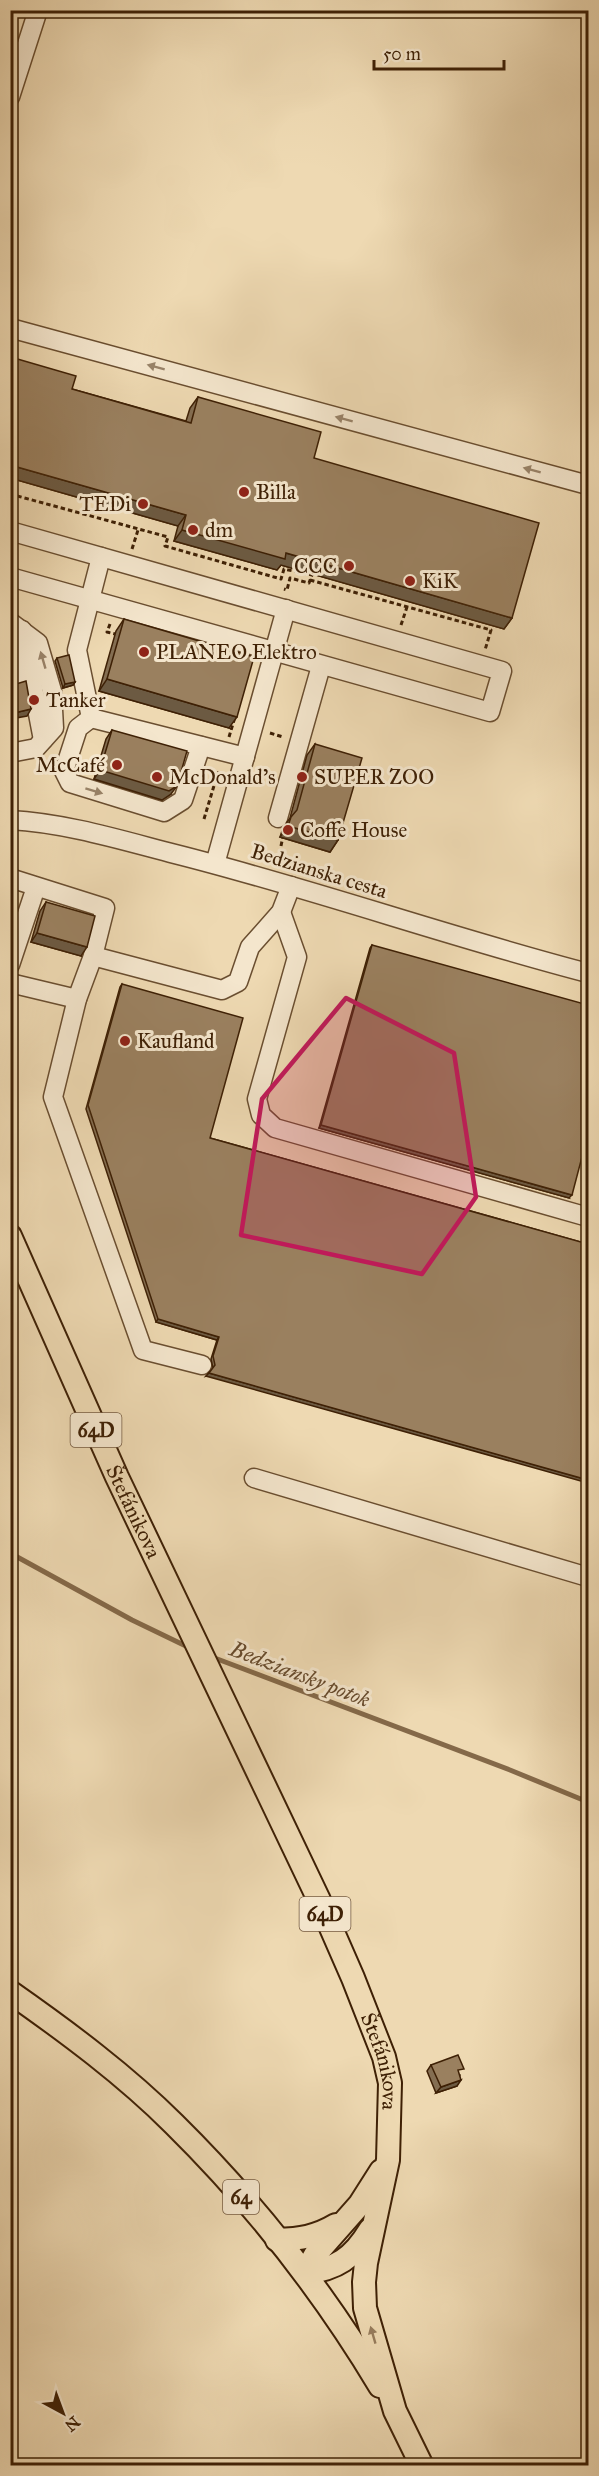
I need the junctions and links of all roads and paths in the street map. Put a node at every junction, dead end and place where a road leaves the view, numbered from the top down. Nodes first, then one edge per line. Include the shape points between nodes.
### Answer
1 (38, 10) edge
2 (10, 97) edge
3 (10, 328) edge
4 (588, 485) edge
5 (10, 494) edge
6 (138, 530) junction
7 (10, 531) edge
8 (130, 556) dead end
9 (101, 557) junction
10 (10, 577) edge
11 (310, 580) junction
12 (276, 587) dead end
13 (89, 600) junction
14 (286, 609) junction
15 (113, 614) dead end
16 (16, 626) edge
17 (491, 630) dead end
18 (115, 634) dead end
19 (274, 652) junction
20 (10, 655) edge
21 (321, 666) junction
22 (10, 680) edge
23 (91, 718) junction
24 (201, 746) junction
25 (10, 753) edge
26 (245, 757) junction
27 (10, 813) edge
28 (10, 820) edge
29 (33, 822) junction
30 (281, 827) joint
31 (281, 846) dead end
32 (215, 864) junction
33 (10, 878) edge
34 (291, 886) junction
35 (36, 887) junction
36 (281, 912) junction
37 (93, 956) junction
38 (10, 966) edge
39 (588, 973) edge
40 (10, 983) edge
41 (77, 999) junction
42 (588, 1217) edge
43 (10, 1236) edge
44 (202, 1365) dead end
45 (254, 1478) dead end
46 (588, 1577) edge
47 (17, 1997) edge
48 (388, 2160) junction
49 (353, 2214) junction
50 (377, 2218) junction
51 (277, 2240) junction
52 (304, 2273) junction
53 (395, 2411) junction
54 (422, 2466) edge

1 - 2 street
4 -> 3 street
5 - 6 path
6 - 8 path
6 - 11 path via 168,537 165,546 281,579 284,568 312,575
7 - 9 street
9 - 13 street
9 - 14 street
10 - 13 street
11 - 12 path via 309,583 290,578 287,590
11 - 17 path
13 - 19 street
13 - 23 street via 77,650
14 - 19 street
14 - 21 street via 502,671 490,712
15 - 18 path via 107,632
25 -> 16 street via 36,748 54,728 52,691 38,643
19 - 21 street
19 - 26 street
20 - 22 street via 16,678
21 - 30 street
23 - 24 street
23 -> 24 street via 78,728 64,771 70,783 164,812 183,801
24 - 26 street
26 - 32 street
27 - 29 street, Bedzianska cesta
28 - 29 street, Bedzianska cesta
29 - 32 street, Bedzianska cesta
30 - 31 path
32 - 34 street, Bedzianska cesta
33 - 35 street
34 - 36 street
34 - 39 street, Bedzianska cesta via 491,948
35 - 37 street via 105,908
35 - 38 street
36 - 37 street via 250,947 238,982 222,990
36 - 42 street via 297,957 257,1099 261,1115 275,1128
37 - 41 street
40 - 41 street
41 - 44 street via 53,1097 142,1350
43 - 48 main road, Štefánikova / 64D via 117,1477 353,1978 390,2083
45 - 46 street
47 - 51 main road, 64 via 102,2060 174,2124
48 - 49 main road
48 - 50 main road, Štefánikova / 64D
49 - 51 main road via 320,2235
49 - 52 main road via 315,2255
50 - 52 main road, 64D via 351,2255 325,2271
53 -> 50 main road, Štefánikova / 64D via 365,2308 364,2282
51 - 52 main road, 64
52 - 53 main road, 64 via 354,2343
53 - 54 main road, Štefánikova / 64

